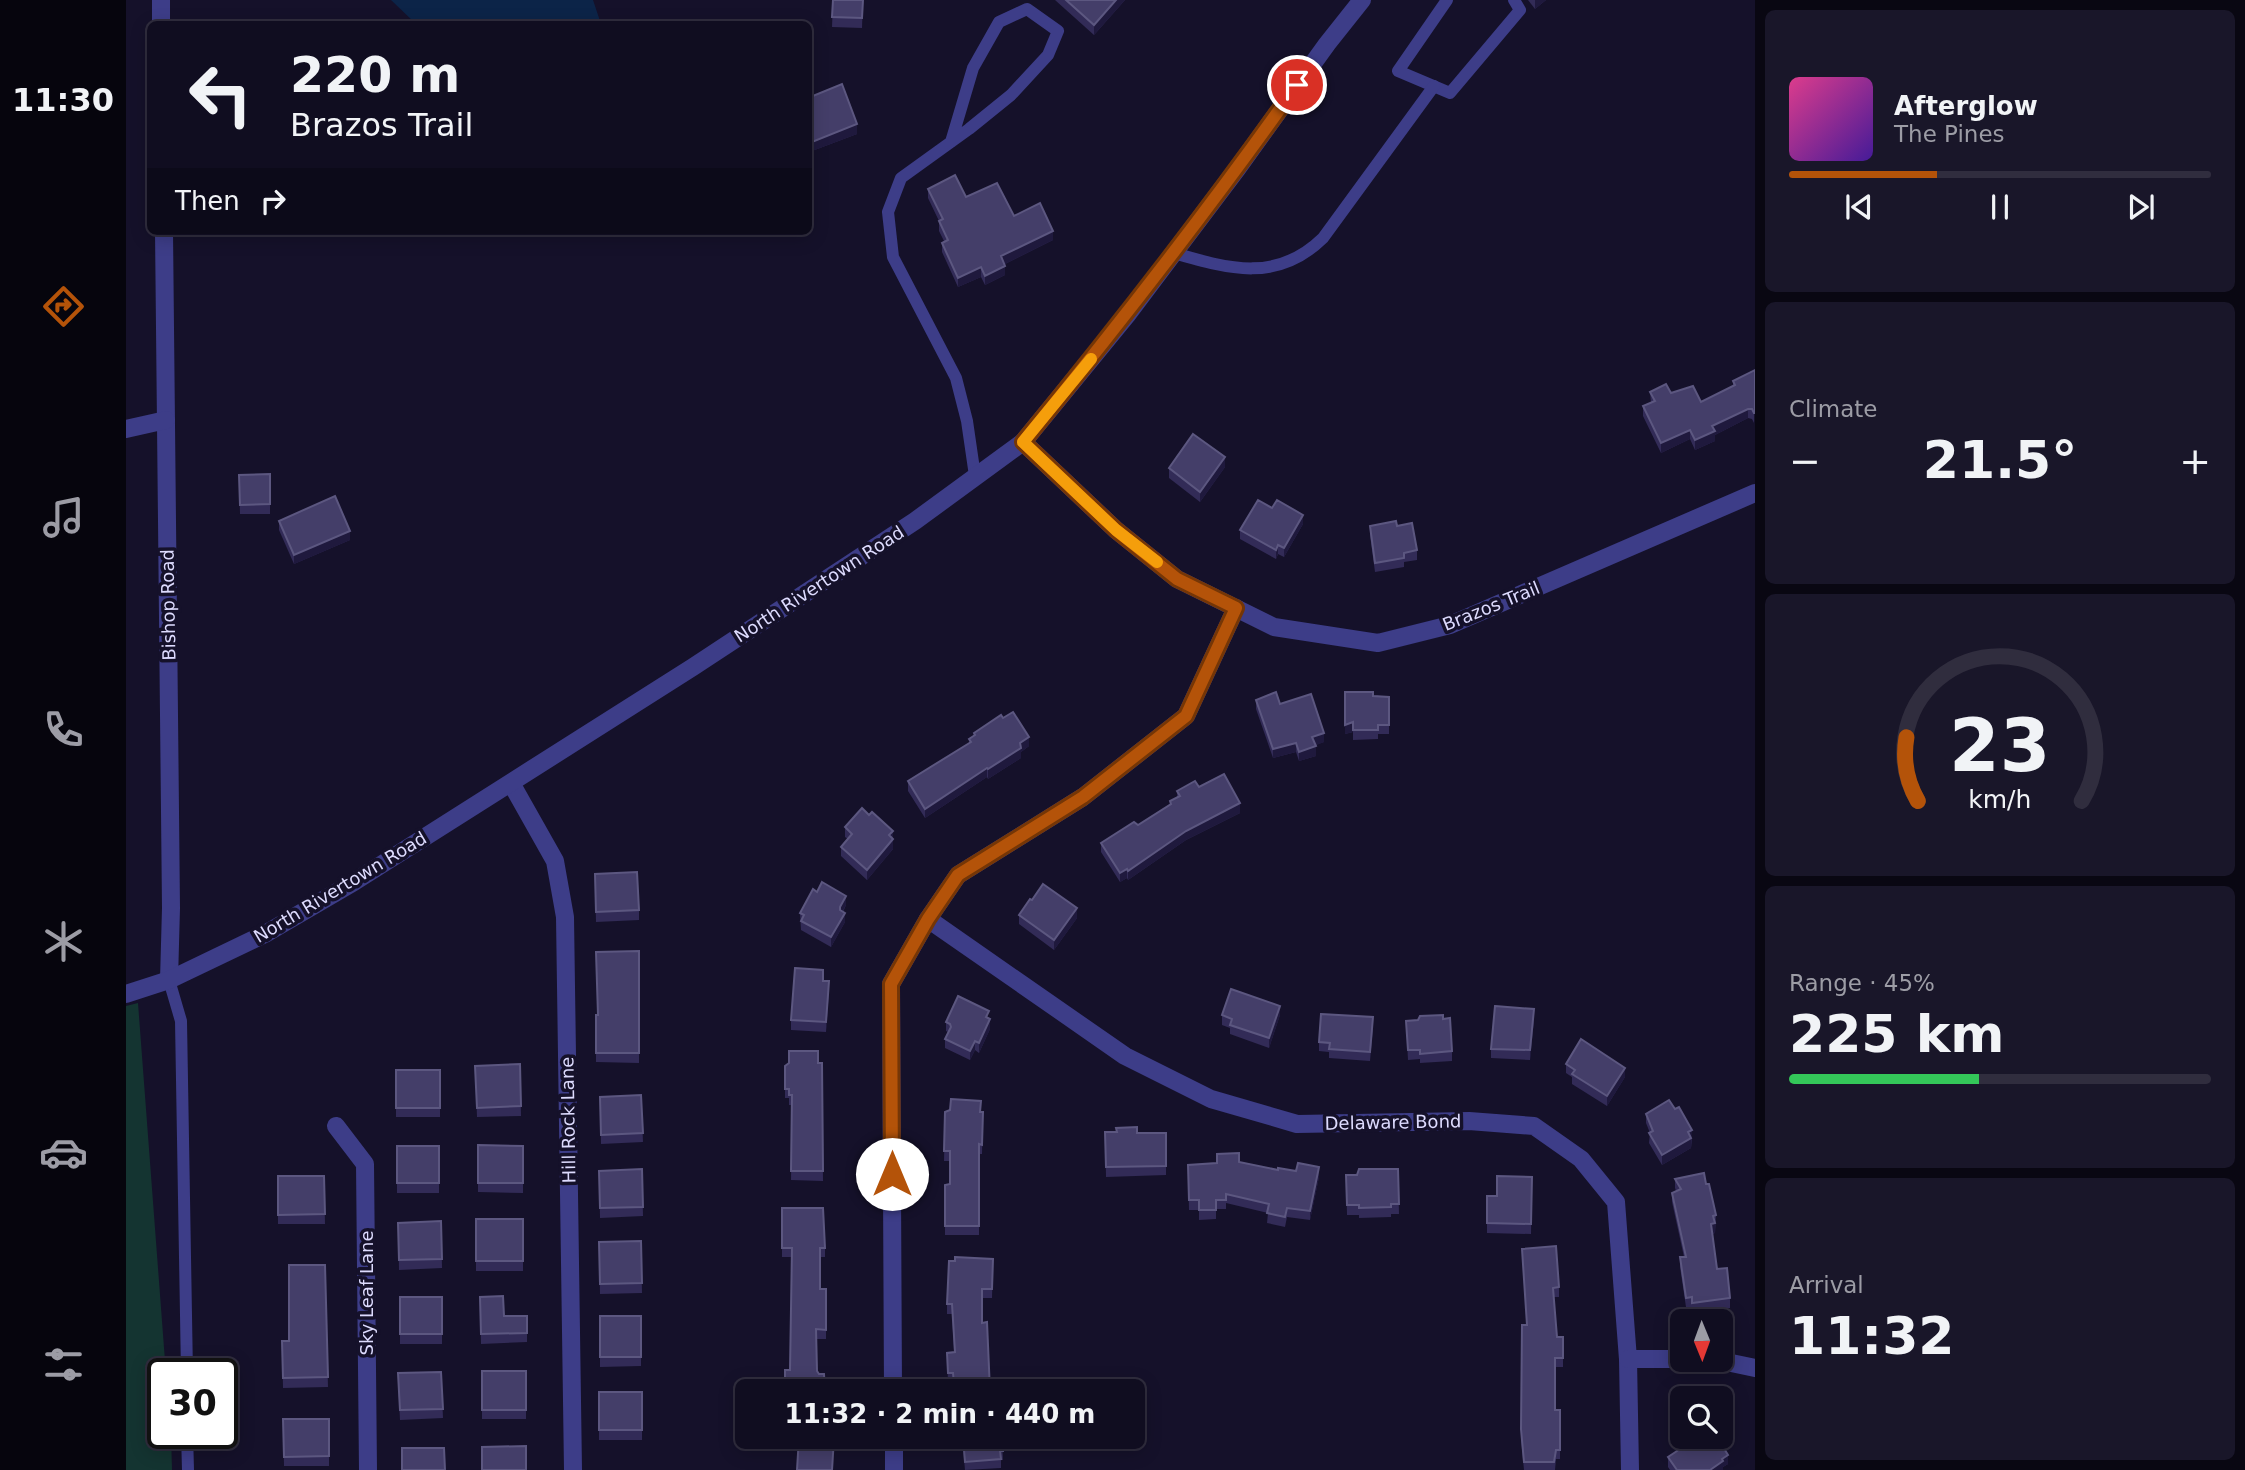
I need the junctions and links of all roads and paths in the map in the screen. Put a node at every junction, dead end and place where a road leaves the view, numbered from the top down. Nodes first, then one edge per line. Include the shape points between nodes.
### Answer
1 (161, 0) edge
2 (1362, 0) edge
3 (1447, 0) edge
4 (1514, 0) edge
5 (161, 21) edge
6 (1434, 86) junction
7 (951, 142) junction
8 (164, 235) edge
9 (1174, 253) junction
10 (166, 420) junction
11 (126, 429) edge
12 (1023, 442) junction
13 (975, 476) junction
14 (1755, 493) edge
15 (1236, 608) junction
16 (511, 783) junction
17 (928, 919) junction
18 (169, 980) junction
19 (126, 993) edge
20 (336, 1126) dead end
21 (187, 1358) edge
22 (1628, 1359) junction
23 (1670, 1359) edge
24 (1733, 1363) edge
25 (1755, 1368) edge
26 (893, 1379) edge
27 (187, 1449) edge
28 (894, 1449) edge
29 (188, 1470) edge
30 (368, 1470) edge
31 (573, 1470) edge
32 (894, 1470) edge
33 (1630, 1470) edge

1 - 5 street
2 - 9 street, North Rivertown Road
3 - 6 lane via 1398,71
4 - 6 lane via 1520,10 1450,93
6 - 9 lane via 1312,249 1284,264 1250,270
7 - 7 lane via 1011,95 1048,55 1058,31 1027,9 999,22 974,68
7 - 13 lane via 901,178 888,212 893,257 956,378
8 - 10 street, Bishop Road
9 - 12 street, North Rivertown Road
10 - 11 street
10 - 18 street, Bishop Road
12 - 13 street, North Rivertown Road
12 - 15 street, Brazos Trail via 1116,530 1177,579
13 - 16 street, North Rivertown Road via 880,544
14 - 15 street, Brazos Trail via 1450,625 1378,643 1274,627
15 - 17 street via 1186,716 1083,797 958,875
16 - 18 street, North Rivertown Road via 265,934
16 - 31 street, Hill Rock Lane via 555,861 565,917
17 - 22 street, Delaware Bond via 1125,1056 1211,1099 1297,1124 1469,1121 1534,1126 1581,1159 1616,1202
17 - 26 street via 891,984
18 - 19 street, North Rivertown Road
18 - 21 lane via 181,1021
20 - 30 street, Sky Leaf Lane via 365,1164
22 - 23 street
22 - 33 street, Delaware Bond
24 - 25 street
27 - 29 lane
28 - 32 street

